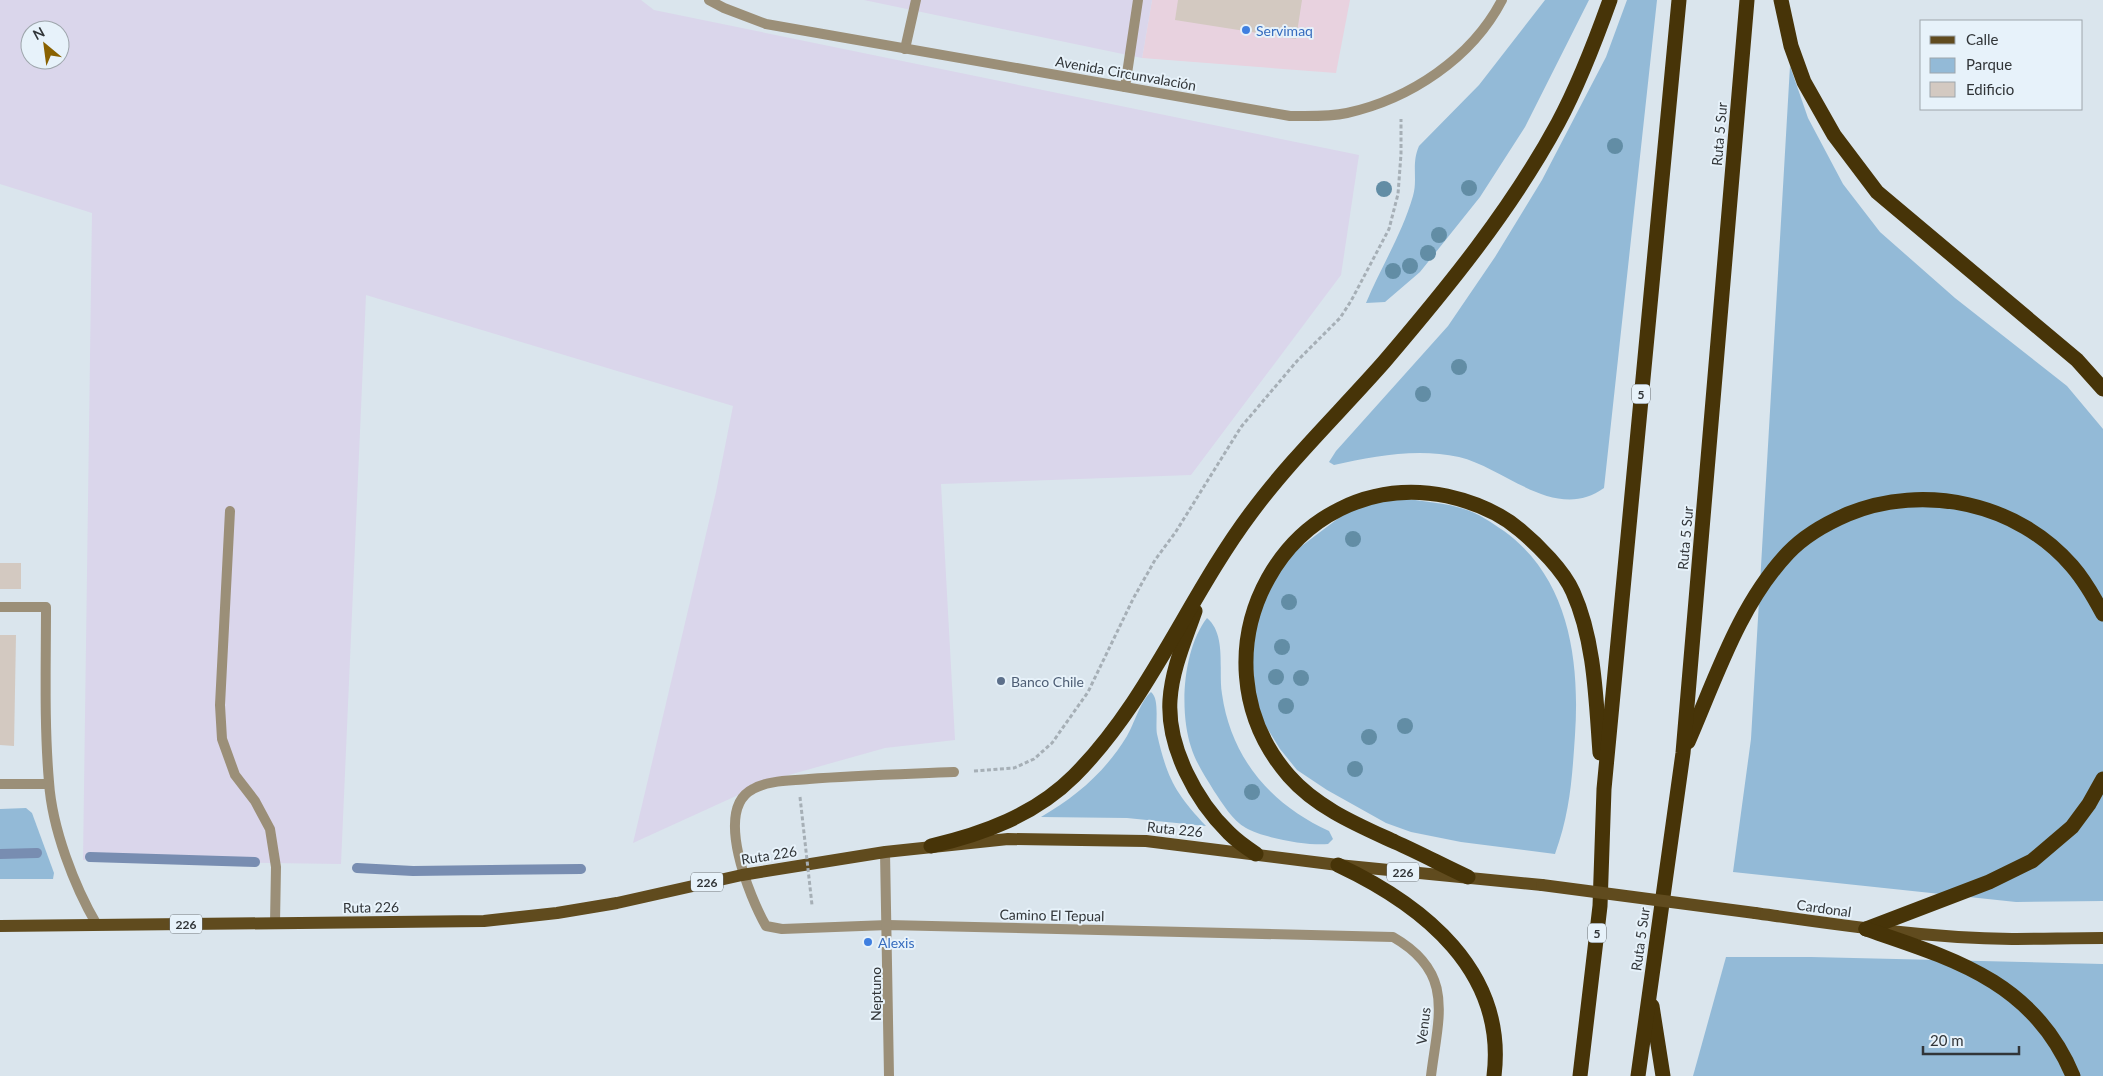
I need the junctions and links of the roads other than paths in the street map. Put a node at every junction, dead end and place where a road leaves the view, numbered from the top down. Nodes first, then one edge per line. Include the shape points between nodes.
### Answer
1 (709, 0) edge
2 (916, 0) edge
3 (1138, 0) edge
4 (1502, 0) edge
5 (1610, 0) edge
6 (1679, 0) edge
7 (1747, 0) edge
8 (1781, 0) edge
9 (905, 48) junction
10 (1125, 87) junction
11 (2103, 389) edge
12 (230, 511) dead end
13 (1205, 582) junction
14 (0, 607) edge
15 (2103, 614) edge
16 (1683, 753) junction
17 (954, 772) road end
18 (2103, 779) edge
19 (0, 784) edge
20 (49, 784) junction
21 (1604, 789) junction
22 (931, 846) junction
23 (885, 852) junction
24 (1256, 854) junction
25 (1338, 865) junction
26 (742, 875) junction
27 (1468, 878) junction
28 (1542, 885) joint
29 (275, 923) junction
30 (97, 925) junction
31 (888, 925) junction
32 (0, 926) edge
33 (1866, 929) junction
34 (1393, 937) joint
35 (2103, 938) edge
36 (1649, 987) junction
37 (889, 1076) edge
38 (1431, 1076) edge
39 (1494, 1076) edge
40 (1580, 1076) edge
41 (1638, 1076) edge
42 (1663, 1076) edge
43 (2073, 1076) edge

1 - 9 street, Avenida Circunvalación via 766,24
2 - 9 street
3 - 10 street
4 - 10 street, Avenida Circunvalación via 1482,34 1442,69 1399,96 1346,113 1290,116
5 - 13 highway via 1596,40 1562,114 1510,201 1434,303 1252,511
6 - 21 highway, 5
7 - 16 highway, Ruta 5 Sur
8 - 11 highway via 1791,46 1804,82 1834,135 1877,192 2077,360
9 - 10 street, Avenida Circunvalación
12 - 29 street via 220,705 222,739 235,775 255,801 270,829 276,867
13 - 22 highway via 1111,737 1072,778 1047,798 1002,824
13 - 24 highway via 1172,680 1170,720 1178,752 1201,798 1230,835
14 - 20 street via 46,607
15 - 16 highway via 2072,566 2028,529 2003,516 1957,502 1919,499 1863,508 1811,534 1789,552 1765,580 1739,626
16 - 36 highway, Ruta 5 Sur
17 - 26 street via 826,777 776,782 752,789 737,804
18 - 33 highway via 2072,827 2032,861 1989,882
19 - 20 street
20 - 30 street via 60,838 77,886
21 - 27 highway via 1594,682 1585,628 1573,591 1533,541 1512,523 1487,509 1461,499 1434,494 1378,497 1326,517 1284,554 1268,576 1248,627 1246,681 1251,708 1261,734 1291,779 1312,797 1358,826
21 - 40 highway, 5 via 1600,906
22 - 23 main road, Ruta 226 / 226
22 - 24 main road, Ruta 226 / 226 via 1008,839 1111,839 1184,844
23 - 26 main road, Ruta 226 / 226
23 - 31 street, Neptuno
24 - 25 main road, Ruta 226 / 226
25 - 27 main road, Ruta 226 / 226
25 - 39 highway via 1396,896 1426,918 1454,946 1473,975 1489,1012 1496,1058
26 - 29 main road, Ruta 226 / 226 via 557,913 484,921
26 - 31 street, Camino El Tepual via 766,926 782,929
27 - 28 main road, Ruta 226 / 226
28 - 33 main road, Cardonal, bridge
29 - 30 main road, Ruta 226 / 226
30 - 32 main road, Ruta 226 / 226
31 - 34 street, Camino El Tepual
31 - 37 street, Neptuno
33 - 35 main road, Cardonal via 2011,939
33 - 43 highway via 1975,969 2004,989 2037,1016 2063,1051
34 - 38 street, Venus via 1416,952 1437,987 1440,1001
36 - 41 highway, Ruta 5 Sur
36 - 42 highway

